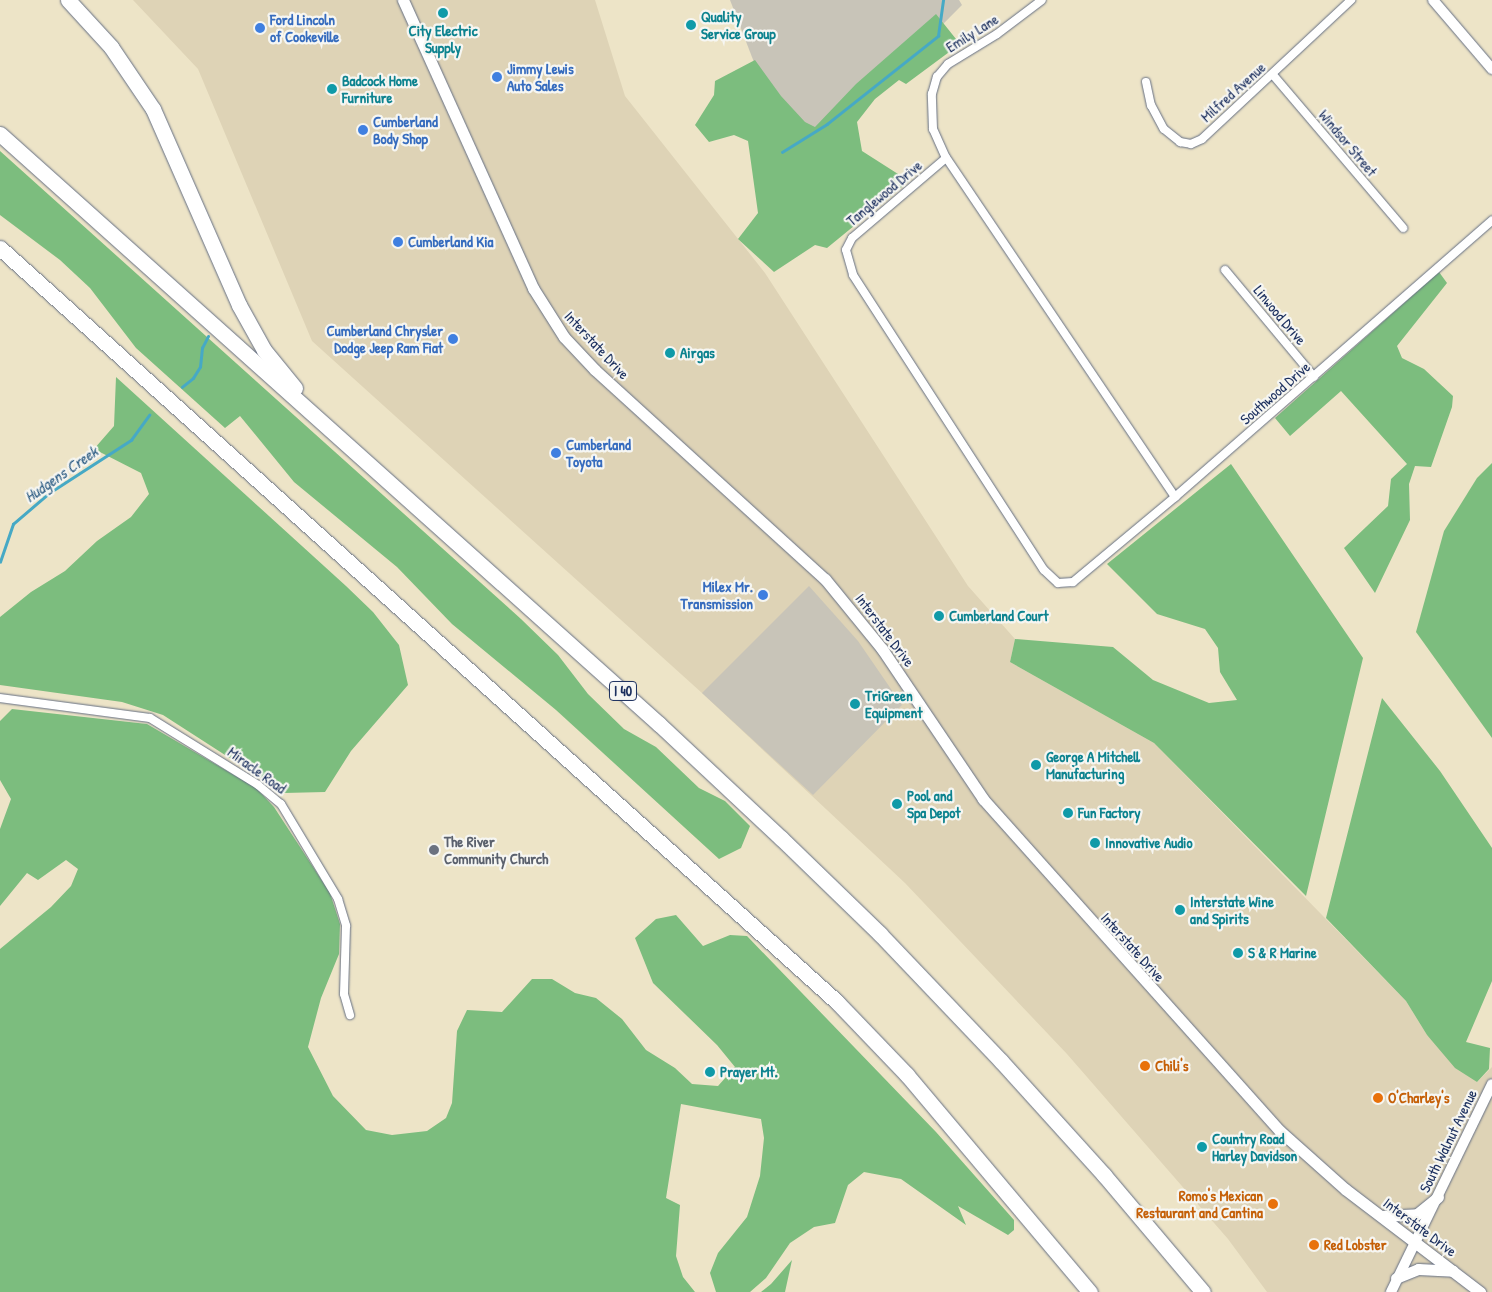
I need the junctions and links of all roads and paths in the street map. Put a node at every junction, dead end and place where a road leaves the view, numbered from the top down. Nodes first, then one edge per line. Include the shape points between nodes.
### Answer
1 (68, 0) edge
2 (403, 0) edge
3 (1042, 0) edge
4 (1351, 0) edge
5 (1433, 0) edge
6 (1492, 67) edge
7 (1273, 75) junction
8 (1146, 82) dead end
9 (0, 134) edge
10 (946, 158) junction
11 (1492, 220) edge
12 (1403, 228) dead end
13 (0, 248) edge
14 (1224, 270) dead end
15 (1314, 377) junction
16 (324, 424) junction
17 (1175, 497) junction
18 (1073, 582) joint
19 (0, 698) edge
20 (350, 1015) dead end
21 (1492, 1084) edge
22 (1438, 1197) junction
23 (1382, 1216) junction
24 (1416, 1242) junction
25 (1453, 1271) junction
26 (1396, 1278) junction
27 (1090, 1292) edge
28 (1203, 1292) edge
29 (1391, 1292) edge
30 (1480, 1292) edge

1 - 16 highway via 111,47 154,110 239,305 264,350
2 - 23 main road, Interstate Drive via 533,288 564,337 595,370 825,579 882,649 979,794 1021,845 1280,1131 1317,1166
3 - 10 street, Emily Lane via 997,34 948,64 937,77 932,94 933,129
4 - 7 street, Milfred Avenue
5 - 6 street
7 - 8 street, Milfred Avenue via 1202,139 1191,144 1180,142 1164,129 1151,105
7 - 12 street, Windsor Street
9 - 16 highway, I 40
10 - 17 street
10 - 18 street, Tanglewood Drive via 863,226 846,250 849,264 1044,570 1058,583
11 - 15 street, Southwood Drive
13 - 27 highway via 837,1002 907,1075
14 - 15 street, Linwood Drive
15 - 17 street, Southwood Drive
16 - 28 highway, I 40 via 659,724 880,934 1104,1175
17 - 18 street, Southwood Drive
19 - 20 street, Miracle Road via 150,718 258,785 281,804 338,899 346,926 344,994
21 - 22 street, South Walnut Avenue
22 - 23 main road via 1417,1214
22 - 24 street, South Walnut Avenue
23 - 24 main road, Interstate Drive
24 - 25 main road, Interstate Drive
24 - 26 street, South Walnut Avenue
25 - 26 main road via 1418,1269
25 - 30 main road, Interstate Drive
26 - 29 street, South Walnut Avenue

